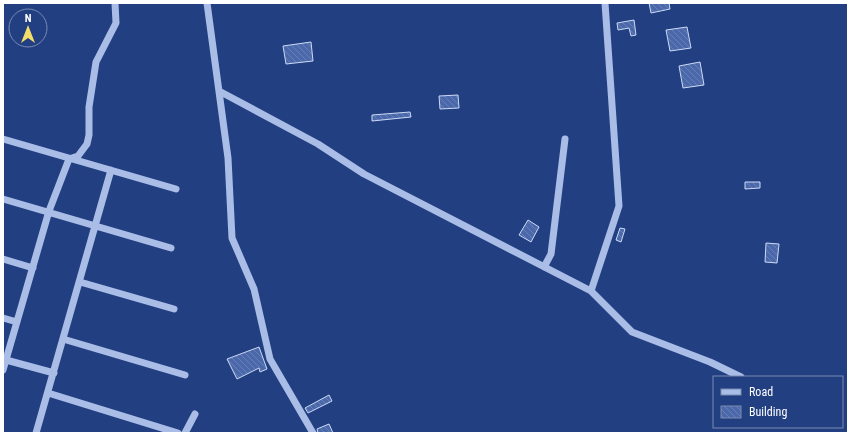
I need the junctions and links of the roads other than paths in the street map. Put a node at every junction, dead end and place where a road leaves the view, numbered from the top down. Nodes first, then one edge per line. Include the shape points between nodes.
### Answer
1 (115, 3) edge
2 (207, 3) edge
3 (605, 3) edge
4 (219, 91) junction
5 (3, 139) edge
6 (565, 139) dead end
7 (69, 159) junction
8 (110, 170) junction
9 (176, 189) dead end
10 (3, 199) edge
11 (49, 211) junction
12 (96, 226) junction
13 (171, 248) dead end
14 (3, 259) edge
15 (544, 267) junction
16 (33, 268) junction
17 (80, 282) junction
18 (591, 291) junction
19 (174, 309) dead end
20 (3, 318) edge
21 (17, 322) junction
22 (63, 339) junction
23 (6, 360) junction
24 (3, 370) edge
25 (54, 373) junction
26 (185, 375) dead end
27 (739, 376) edge
28 (48, 393) junction
29 (195, 414) dead end
30 (36, 433) edge
31 (178, 433) edge
32 (185, 433) edge
33 (313, 433) edge

1 - 7 street via 116,23 96,62 89,107 87,144 78,156
2 - 4 street
3 - 18 street via 619,206
4 - 15 street via 318,144 364,174
4 - 33 street via 228,158 232,238 254,289 270,359
5 - 7 street
6 - 15 street via 551,254
7 - 8 street
7 - 11 street
8 - 9 street
8 - 12 street
10 - 11 street
11 - 12 street
11 - 16 street
12 - 13 street
12 - 17 street
14 - 16 street
15 - 18 street
16 - 21 street
17 - 19 street
17 - 22 street
18 - 27 street via 632,332
20 - 21 street
21 - 23 street
22 - 25 street
22 - 26 street
23 - 24 street
23 - 25 street
25 - 28 street
28 - 30 street
28 - 31 street
29 - 32 street

